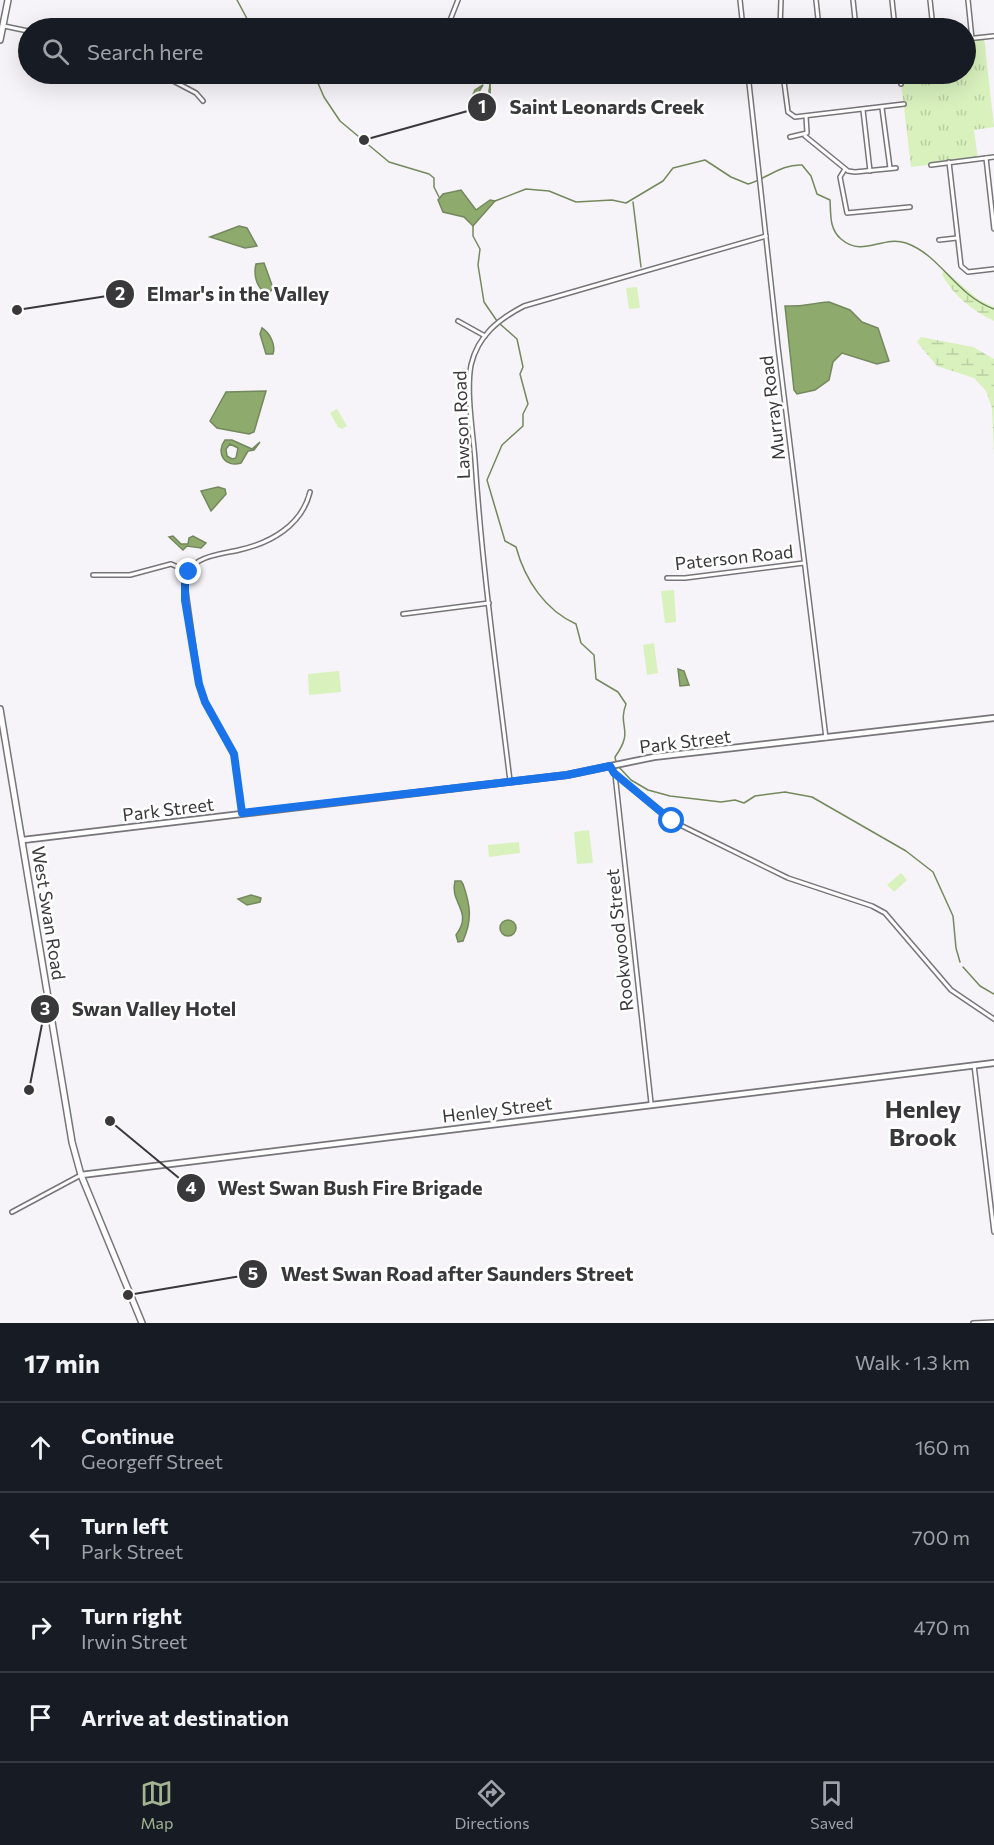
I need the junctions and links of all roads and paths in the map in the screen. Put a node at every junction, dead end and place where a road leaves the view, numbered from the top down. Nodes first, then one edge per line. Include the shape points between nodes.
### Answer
1 (8, 0) edge
2 (458, 0) edge
3 (740, 0) edge
4 (781, 0) edge
5 (816, 0) edge
6 (853, 0) edge
7 (892, 0) edge
8 (930, 0) edge
9 (968, 0) edge
10 (451, 18) edge
11 (742, 18) edge
12 (780, 18) edge
13 (818, 18) edge
14 (855, 18) edge
15 (894, 18) edge
16 (932, 18) edge
17 (970, 18) edge
18 (2, 26) junction
19 (18, 29) edge
20 (994, 36) edge
21 (976, 38) edge
22 (0, 40) edge
23 (182, 84) edge
24 (749, 84) edge
25 (784, 84) edge
26 (203, 101) dead end
27 (904, 104) dead end
28 (882, 107) junction
29 (862, 109) junction
30 (806, 116) junction
31 (805, 136) junction
32 (790, 137) dead end
33 (994, 157) edge
34 (986, 158) junction
35 (949, 162) junction
36 (931, 165) dead end
37 (890, 168) junction
38 (896, 168) dead end
39 (845, 169) junction
40 (870, 171) junction
41 (910, 207) dead end
42 (994, 229) edge
43 (766, 236) junction
44 (957, 238) junction
45 (939, 240) dead end
46 (994, 269) edge
47 (458, 321) dead end
48 (485, 336) junction
49 (310, 492) dead end
50 (804, 563) junction
51 (189, 572) junction
52 (93, 575) dead end
53 (667, 578) dead end
54 (489, 603) junction
55 (403, 614) dead end
56 (0, 709) edge
57 (994, 718) edge
58 (826, 738) junction
59 (610, 766) junction
60 (614, 773) junction
61 (510, 781) junction
62 (242, 813) junction
63 (23, 840) junction
64 (994, 1019) edge
65 (994, 1063) edge
66 (975, 1065) junction
67 (651, 1103) junction
68 (81, 1175) junction
69 (12, 1212) dead end
70 (994, 1232) edge
71 (994, 1322) edge
72 (142, 1323) edge
73 (973, 1323) edge

1 - 18 main road
2 - 10 street
3 - 11 street
4 - 12 street
5 - 13 street
6 - 14 street
7 - 15 street
8 - 16 street
9 - 17 street
18 - 19 street
18 - 22 main road
20 - 21 street
23 - 26 street
24 - 43 street, Murray Road
25 - 30 street via 788,112 795,117
27 - 28 street
28 - 29 street
28 - 37 street
29 - 30 street
29 - 40 street
30 - 31 street
31 - 32 street
31 - 39 street
33 - 34 street
34 - 35 street
34 - 42 street
35 - 36 street
35 - 44 street
37 - 38 street
37 - 40 street
39 - 40 street
39 - 41 street via 840,177 847,213
43 - 48 street, Lawson Road via 524,306 501,318
43 - 50 street, Murray Road
44 - 45 street
44 - 46 street via 963,269
47 - 48 street
48 - 54 street, Lawson Road via 470,375
49 - 51 street via 307,505 274,539 211,556
50 - 53 street, Paterson Road
50 - 58 street, Murray Road
51 - 52 street via 171,564 130,575
51 - 62 street via 185,600 199,684 234,754
54 - 55 street
54 - 61 street, Lawson Road
56 - 63 main road, West Swan Road
57 - 58 street, Park Street
58 - 59 street, Park Street
59 - 60 street
59 - 61 street, Park Street
60 - 64 street via 672,821 788,878 885,913 951,990
60 - 67 street, Rookwood Street
61 - 62 street, Park Street
62 - 63 street, Park Street
63 - 68 main road, West Swan Road via 72,1142
65 - 66 street, Henley Street
66 - 67 street, Henley Street
66 - 70 street
67 - 68 street, Henley Street
68 - 69 street, Henley Street
68 - 72 main road, West Swan Road
71 - 73 street

